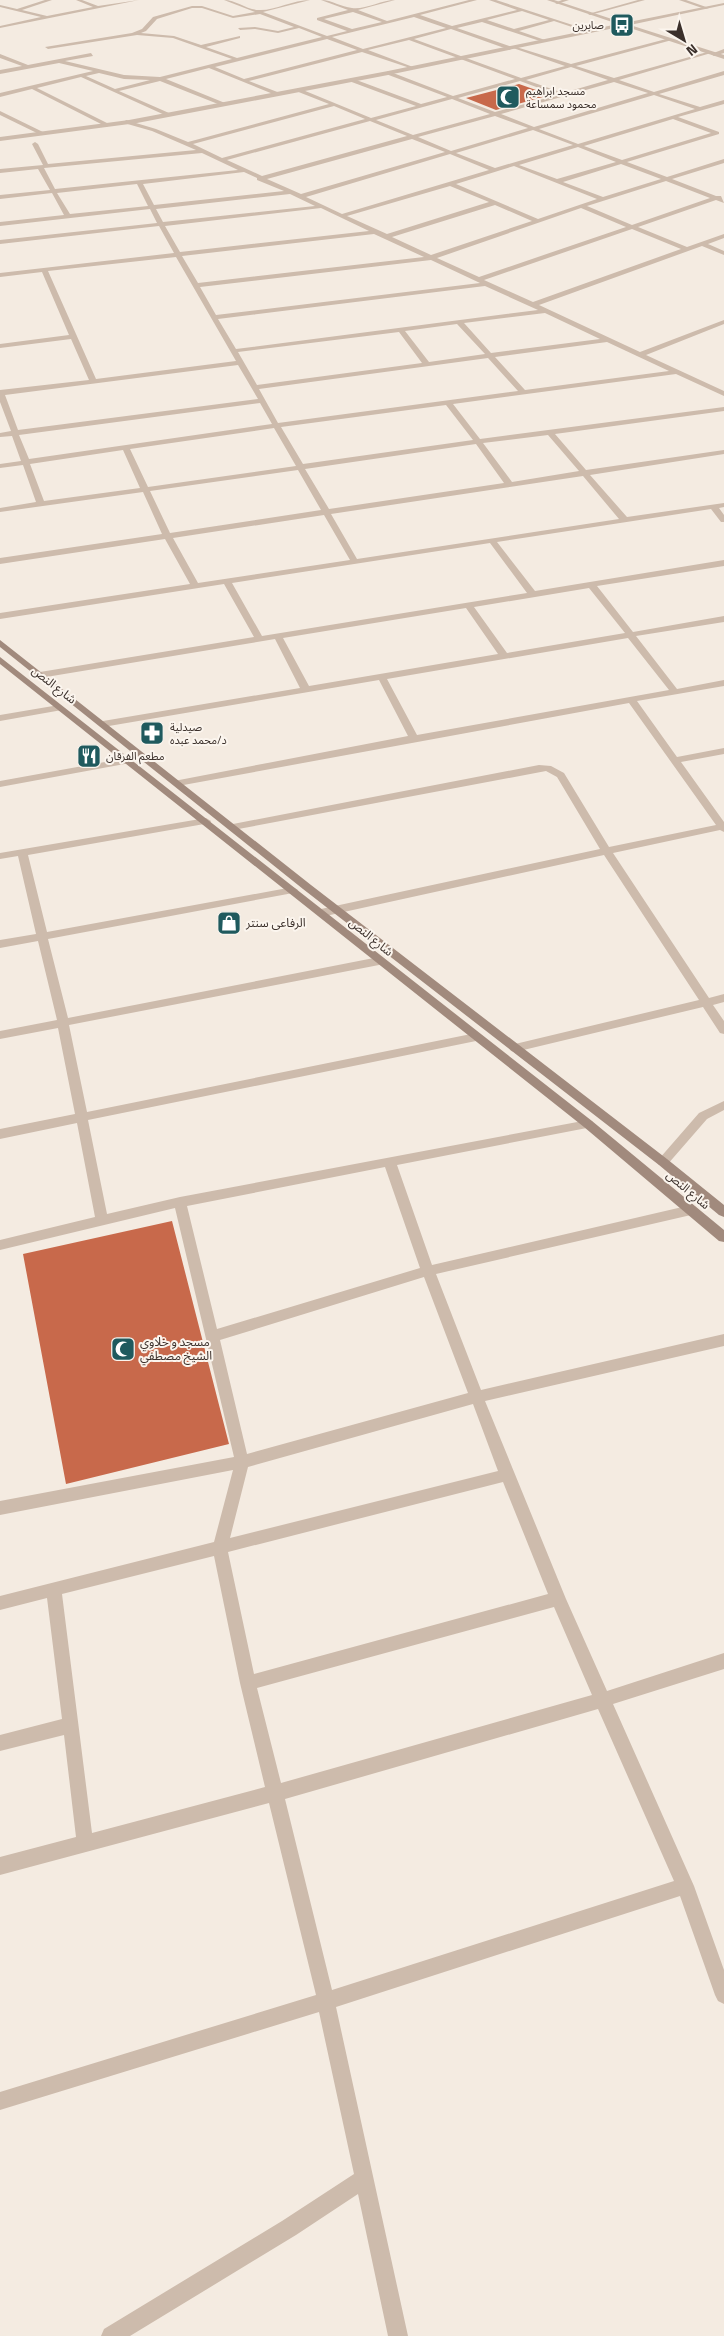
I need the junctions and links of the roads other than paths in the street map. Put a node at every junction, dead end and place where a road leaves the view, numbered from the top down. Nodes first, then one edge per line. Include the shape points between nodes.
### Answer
1 (50, 0) edge
2 (78, 0) edge
3 (137, 0) edge
4 (226, 0) edge
5 (308, 0) edge
6 (323, 0) edge
7 (393, 0) edge
8 (475, 0) edge
9 (492, 0) edge
10 (549, 0) edge
11 (567, 0) edge
12 (643, 0) edge
13 (682, 0) edge
14 (127, 1) edge
15 (557, 3) junction
16 (724, 4) edge
17 (0, 6) edge
18 (99, 8) junction
19 (708, 8) junction
20 (353, 10) junction
21 (522, 10) junction
22 (14, 11) junction
23 (0, 13) edge
24 (258, 13) junction
25 (590, 14) junction
26 (414, 15) junction
27 (50, 18) junction
28 (482, 20) junction
29 (554, 20) junction
30 (387, 22) junction
31 (623, 24) junction
32 (299, 27) junction
33 (0, 28) edge
34 (452, 28) junction
35 (240, 30) dead end
36 (352, 31) junction
37 (514, 31) junction
38 (588, 32) junction
39 (134, 34) junction
40 (238, 37) dead end
41 (327, 37) junction
42 (410, 39) junction
43 (670, 39) junction
44 (543, 41) junction
45 (48, 47) dead end
46 (200, 47) junction
47 (512, 47) junction
48 (363, 50) junction
49 (724, 51) edge
50 (712, 53) junction
51 (90, 55) dead end
52 (0, 56) edge
53 (724, 57) edge
54 (462, 58) junction
55 (238, 60) junction
56 (61, 62) junction
57 (572, 66) junction
58 (28, 67) junction
59 (211, 67) junction
60 (411, 68) junction
61 (0, 72) edge
62 (100, 72) junction
63 (388, 73) junction
64 (724, 73) edge
65 (82, 76) junction
66 (161, 79) junction
67 (245, 80) junction
68 (351, 80) junction
69 (521, 80) junction
70 (613, 80) junction
71 (32, 87) junction
72 (116, 90) junction
73 (298, 90) junction
74 (278, 94) junction
75 (655, 94) junction
76 (0, 95) edge
77 (563, 95) junction
78 (454, 97) junction
79 (724, 102) edge
80 (222, 104) junction
81 (333, 105) junction
82 (420, 106) junction
83 (201, 108) junction
84 (700, 109) junction
85 (0, 113) edge
86 (497, 113) junction
87 (167, 114) junction
88 (672, 117) junction
89 (370, 120) junction
90 (128, 122) junction
91 (107, 126) junction
92 (536, 128) junction
93 (716, 133) junction
94 (43, 134) junction
95 (724, 136) edge
96 (410, 137) junction
97 (0, 138) edge
98 (35, 144) dead end
99 (188, 144) junction
100 (580, 145) junction
101 (201, 151) junction
102 (452, 153) junction
103 (220, 160) junction
104 (724, 161) edge
105 (623, 162) junction
106 (515, 165) junction
107 (43, 166) junction
108 (0, 171) edge
109 (243, 171) junction
110 (496, 171) junction
111 (259, 179) junction
112 (668, 179) junction
113 (139, 182) junction
114 (558, 182) junction
115 (451, 184) junction
116 (53, 191) junction
117 (289, 192) junction
118 (0, 197) edge
119 (298, 197) junction
120 (722, 198) edge
121 (602, 200) junction
122 (494, 203) junction
123 (581, 206) junction
124 (320, 207) junction
125 (152, 208) junction
126 (340, 216) junction
127 (68, 217) junction
128 (538, 220) junction
129 (0, 224) edge
130 (161, 225) junction
131 (633, 227) junction
132 (374, 232) junction
133 (724, 236) edge
134 (385, 237) junction
135 (0, 242) edge
136 (702, 244) junction
137 (686, 249) junction
138 (724, 253) edge
139 (179, 254) junction
140 (429, 258) junction
141 (44, 270) junction
142 (0, 275) edge
143 (477, 280) junction
144 (486, 284) junction
145 (197, 285) junction
146 (532, 305) junction
147 (545, 311) junction
148 (215, 316) junction
149 (459, 322) junction
150 (724, 322) edge
151 (402, 330) junction
152 (72, 337) junction
153 (606, 340) junction
154 (0, 346) edge
155 (233, 351) junction
156 (639, 355) junction
157 (490, 356) junction
158 (240, 363) junction
159 (427, 364) junction
160 (676, 372) junction
161 (93, 381) junction
162 (256, 387) junction
163 (523, 392) junction
164 (0, 393) edge
165 (724, 394) edge
166 (262, 401) junction
167 (449, 403) junction
168 (724, 409) edge
169 (277, 425) junction
170 (17, 433) junction
171 (550, 433) junction
172 (0, 435) edge
173 (477, 442) junction
174 (125, 447) junction
175 (724, 452) edge
176 (26, 462) junction
177 (0, 466) edge
178 (301, 467) junction
179 (585, 474) junction
180 (510, 485) junction
181 (144, 489) junction
182 (41, 504) junction
183 (724, 505) edge
184 (713, 506) junction
185 (0, 510) edge
186 (329, 513) junction
187 (625, 520) junction
188 (724, 520) edge
189 (167, 535) junction
190 (492, 540) junction
191 (0, 561) edge
192 (355, 562) junction
193 (724, 563) edge
194 (226, 582) junction
195 (591, 584) junction
196 (195, 586) junction
197 (532, 594) junction
198 (468, 604) junction
199 (0, 616) edge
200 (724, 619) edge
201 (277, 635) junction
202 (631, 635) junction
203 (259, 638) junction
204 (0, 643) edge
205 (504, 656) junction
206 (0, 660) edge
207 (40, 675) junction
208 (382, 677) junction
209 (724, 683) edge
210 (306, 690) junction
211 (675, 692) junction
212 (631, 699) junction
213 (59, 708) junction
214 (0, 718) edge
215 (103, 724) junction
216 (414, 738) junction
217 (724, 751) edge
218 (674, 760) junction
219 (127, 761) junction
220 (178, 783) junction
221 (0, 784) edge
222 (206, 821) junction
223 (233, 826) junction
224 (723, 827) edge
225 (22, 852) junction
226 (607, 852) junction
227 (0, 856) edge
228 (293, 890) junction
229 (336, 909) junction
230 (321, 913) junction
231 (43, 937) junction
232 (0, 944) edge
233 (379, 961) junction
234 (724, 998) edge
235 (705, 1002) junction
236 (63, 1023) junction
237 (724, 1030) edge
238 (0, 1035) edge
239 (476, 1037) junction
240 (515, 1048) junction
241 (724, 1105) edge
242 (83, 1118) junction
243 (588, 1124) junction
244 (0, 1134) edge
245 (663, 1162) junction
246 (390, 1163) junction
247 (180, 1202) junction
248 (691, 1210) junction
249 (724, 1212) edge
250 (102, 1220) junction
251 (724, 1236) edge
252 (0, 1245) edge
253 (428, 1271) junction
254 (213, 1336) junction
255 (724, 1340) edge
256 (477, 1397) junction
257 (242, 1462) junction
258 (507, 1475) junction
259 (0, 1508) edge
260 (220, 1549) junction
261 (54, 1590) junction
262 (558, 1599) junction
263 (0, 1603) edge
264 (724, 1661) edge
265 (248, 1683) junction
266 (604, 1701) junction
267 (70, 1725) junction
268 (0, 1743) edge
269 (277, 1793) junction
270 (85, 1843) junction
271 (0, 1866) edge
272 (685, 1886) junction
273 (724, 1995) edge
274 (326, 2001) junction
275 (0, 2101) edge
276 (364, 2178) junction
277 (111, 2336) edge
278 (398, 2336) edge

1 - 22 street
2 - 18 street
3 - 14 street
4 - 24 street
5 - 24 street
6 - 20 street
7 - 20 street
8 - 26 street
9 - 21 street
10 - 15 street
11 - 15 street
12 - 25 street
13 - 19 street
14 - 18 street
15 - 25 street
16 - 19 street
17 - 22 street
18 - 27 street
19 - 31 street
20 - 30 street
20 - 36 street via 319,19
21 - 28 street
21 - 29 street
22 - 23 street
22 - 27 street
24 - 32 street
24 - 39 street via 233,17 192,7 155,18 144,30
25 - 31 street
26 - 30 street
26 - 34 street
27 - 33 street
28 - 34 street
28 - 37 street
29 - 37 street
29 - 38 street
30 - 36 street
31 - 38 street
31 - 43 street
32 - 35 street via 278,32 255,28
32 - 41 street
34 - 42 street
34 - 47 street
36 - 41 street
37 - 44 street
38 - 44 street
39 - 45 street
39 - 46 street via 174,37
40 - 46 street
41 - 48 street
41 - 55 street
42 - 48 street
42 - 54 street
43 - 50 street
43 - 57 street
44 - 47 street
46 - 55 street
47 - 54 street
47 - 57 street
48 - 60 street
48 - 67 street
49 - 50 street
50 - 53 street
50 - 70 street
51 - 56 street
52 - 58 street
54 - 60 street
54 - 69 street
55 - 59 street
56 - 58 street
56 - 62 street
57 - 69 street
57 - 70 street
58 - 61 street
59 - 66 street
59 - 67 street
60 - 63 street
62 - 65 street
62 - 66 street via 130,78
63 - 68 street
63 - 78 street
64 - 75 street
65 - 71 street
65 - 72 street
66 - 72 street
66 - 80 street
67 - 74 street
68 - 73 street
68 - 82 street
69 - 77 street
69 - 78 street
70 - 75 street
70 - 77 street
71 - 76 street
71 - 91 street
72 - 87 street
73 - 74 street
73 - 81 street
74 - 80 street
75 - 84 street
75 - 92 street
77 - 86 street
78 - 82 street
78 - 86 street
79 - 84 street
80 - 83 street
81 - 89 street
81 - 99 street
82 - 89 street
83 - 87 street
83 - 90 street
84 - 88 street
85 - 94 street
86 - 92 street
86 - 96 street
87 - 90 street
88 - 93 street
88 - 100 street
89 - 96 street
89 - 103 street
90 - 91 street
90 - 99 street
91 - 94 street
92 - 100 street
92 - 102 street
93 - 95 street
93 - 105 street
94 - 97 street
96 - 102 street
96 - 111 street
98 - 107 street
99 - 101 street
100 - 105 street
100 - 106 street
101 - 103 street
101 - 107 street
102 - 110 street
102 - 119 street
103 - 109 street
104 - 112 street
105 - 112 street
105 - 114 street
106 - 110 street
106 - 114 street
107 - 108 street
107 - 116 street
109 - 111 street
109 - 113 street
110 - 115 street
111 - 117 street
112 - 120 street
112 - 121 street
113 - 116 street
113 - 125 street
114 - 121 street
115 - 122 street
115 - 126 street
116 - 118 street
116 - 127 street
117 - 119 street
117 - 125 street
119 - 124 street
120 - 131 street
121 - 123 street
122 - 128 street
122 - 134 street
123 - 128 street
123 - 131 street
124 - 126 street
124 - 130 street
125 - 127 street
125 - 130 street
126 - 132 street
127 - 129 street
128 - 140 street
130 - 135 street
130 - 139 street
131 - 137 street
131 - 143 street
132 - 134 street
132 - 139 street
133 - 136 street
134 - 140 street
136 - 137 street
136 - 138 street
137 - 146 street
139 - 141 street
139 - 145 street
140 - 143 street
140 - 145 street
141 - 142 street
141 - 152 street
143 - 144 street
144 - 146 street
144 - 148 street
145 - 148 street
146 - 147 street
147 - 149 street
147 - 153 street
148 - 155 street
149 - 151 street
149 - 157 street
150 - 156 street
151 - 155 street
151 - 159 street
152 - 154 street
152 - 161 street
153 - 156 street
153 - 157 street
155 - 158 street
156 - 160 street
157 - 159 street
157 - 163 street
158 - 161 street
158 - 162 street
159 - 162 street
160 - 163 street
160 - 165 street
161 - 164 street
162 - 166 street
163 - 167 street
164 - 170 street
166 - 169 street
166 - 170 street
167 - 169 street
167 - 173 street
168 - 171 street
169 - 174 street
169 - 178 street
170 - 172 street
170 - 176 street
171 - 173 street
171 - 179 street
173 - 178 street
173 - 180 street
174 - 176 street
174 - 181 street
175 - 179 street
176 - 177 street
176 - 182 street
178 - 181 street
178 - 186 street
179 - 180 street
179 - 187 street
180 - 186 street
181 - 182 street
181 - 189 street
182 - 185 street
183 - 184 street
184 - 187 street
184 - 188 street
186 - 189 street
186 - 192 street
187 - 190 street
189 - 191 street
189 - 196 street
190 - 192 street
190 - 197 street
192 - 194 street
193 - 195 street
194 - 196 street
194 - 203 street
195 - 197 street
195 - 202 street
196 - 199 street
197 - 198 street
198 - 201 street
198 - 205 street
200 - 202 street
201 - 203 street
201 - 210 street
202 - 205 street
202 - 211 street
203 - 207 street
204 - 207 main road, شارع النص
205 - 208 street
206 - 213 main road, شارع النص
207 - 215 main road, شارع النص
208 - 210 street
208 - 216 street
209 - 211 street
210 - 215 street
211 - 212 street
212 - 216 street
212 - 218 street
213 - 214 street
213 - 219 main road, شارع النص
215 - 220 main road, شارع النص
216 - 220 street
217 - 218 street
218 - 224 street
219 - 221 street
219 - 222 main road, شارع النص
220 - 223 main road, شارع النص
222 - 225 street
222 - 228 main road, شارع النص
223 - 226 street via 548,768 561,774
223 - 229 main road, شارع النص
224 - 226 street
225 - 227 street
225 - 231 street
226 - 229 street
226 - 235 street
228 - 230 main road, شارع النص
228 - 231 street
229 - 230 street
229 - 240 main road, شارع النص
230 - 233 main road, شارع النص
231 - 232 street
231 - 236 street
233 - 236 street
233 - 239 main road, شارع النص
234 - 235 street
235 - 237 street
235 - 240 street
236 - 238 street
236 - 242 street
239 - 242 street
239 - 243 main road, شارع النص
240 - 245 main road, شارع النص
241 - 245 street via 703,1116
242 - 244 street
242 - 250 street
243 - 246 street
243 - 248 main road, شارع النص
245 - 249 main road, شارع النص
246 - 247 street
246 - 253 street
247 - 250 street
247 - 254 street
248 - 251 main road, شارع النص
248 - 253 street
250 - 252 street
253 - 254 street
253 - 256 street
254 - 257 street
255 - 256 street
256 - 257 street
256 - 258 street
257 - 259 street
257 - 260 street
258 - 260 street
258 - 262 street
260 - 261 street
260 - 265 street
261 - 263 street
261 - 267 street
262 - 265 street
262 - 266 street
264 - 266 street
265 - 269 street
266 - 269 street
266 - 272 street
267 - 268 street
267 - 270 street
269 - 270 street
269 - 274 street
270 - 271 street
272 - 273 street
272 - 274 street
274 - 275 street
274 - 276 street
276 - 277 street via 289,2228
276 - 278 street

